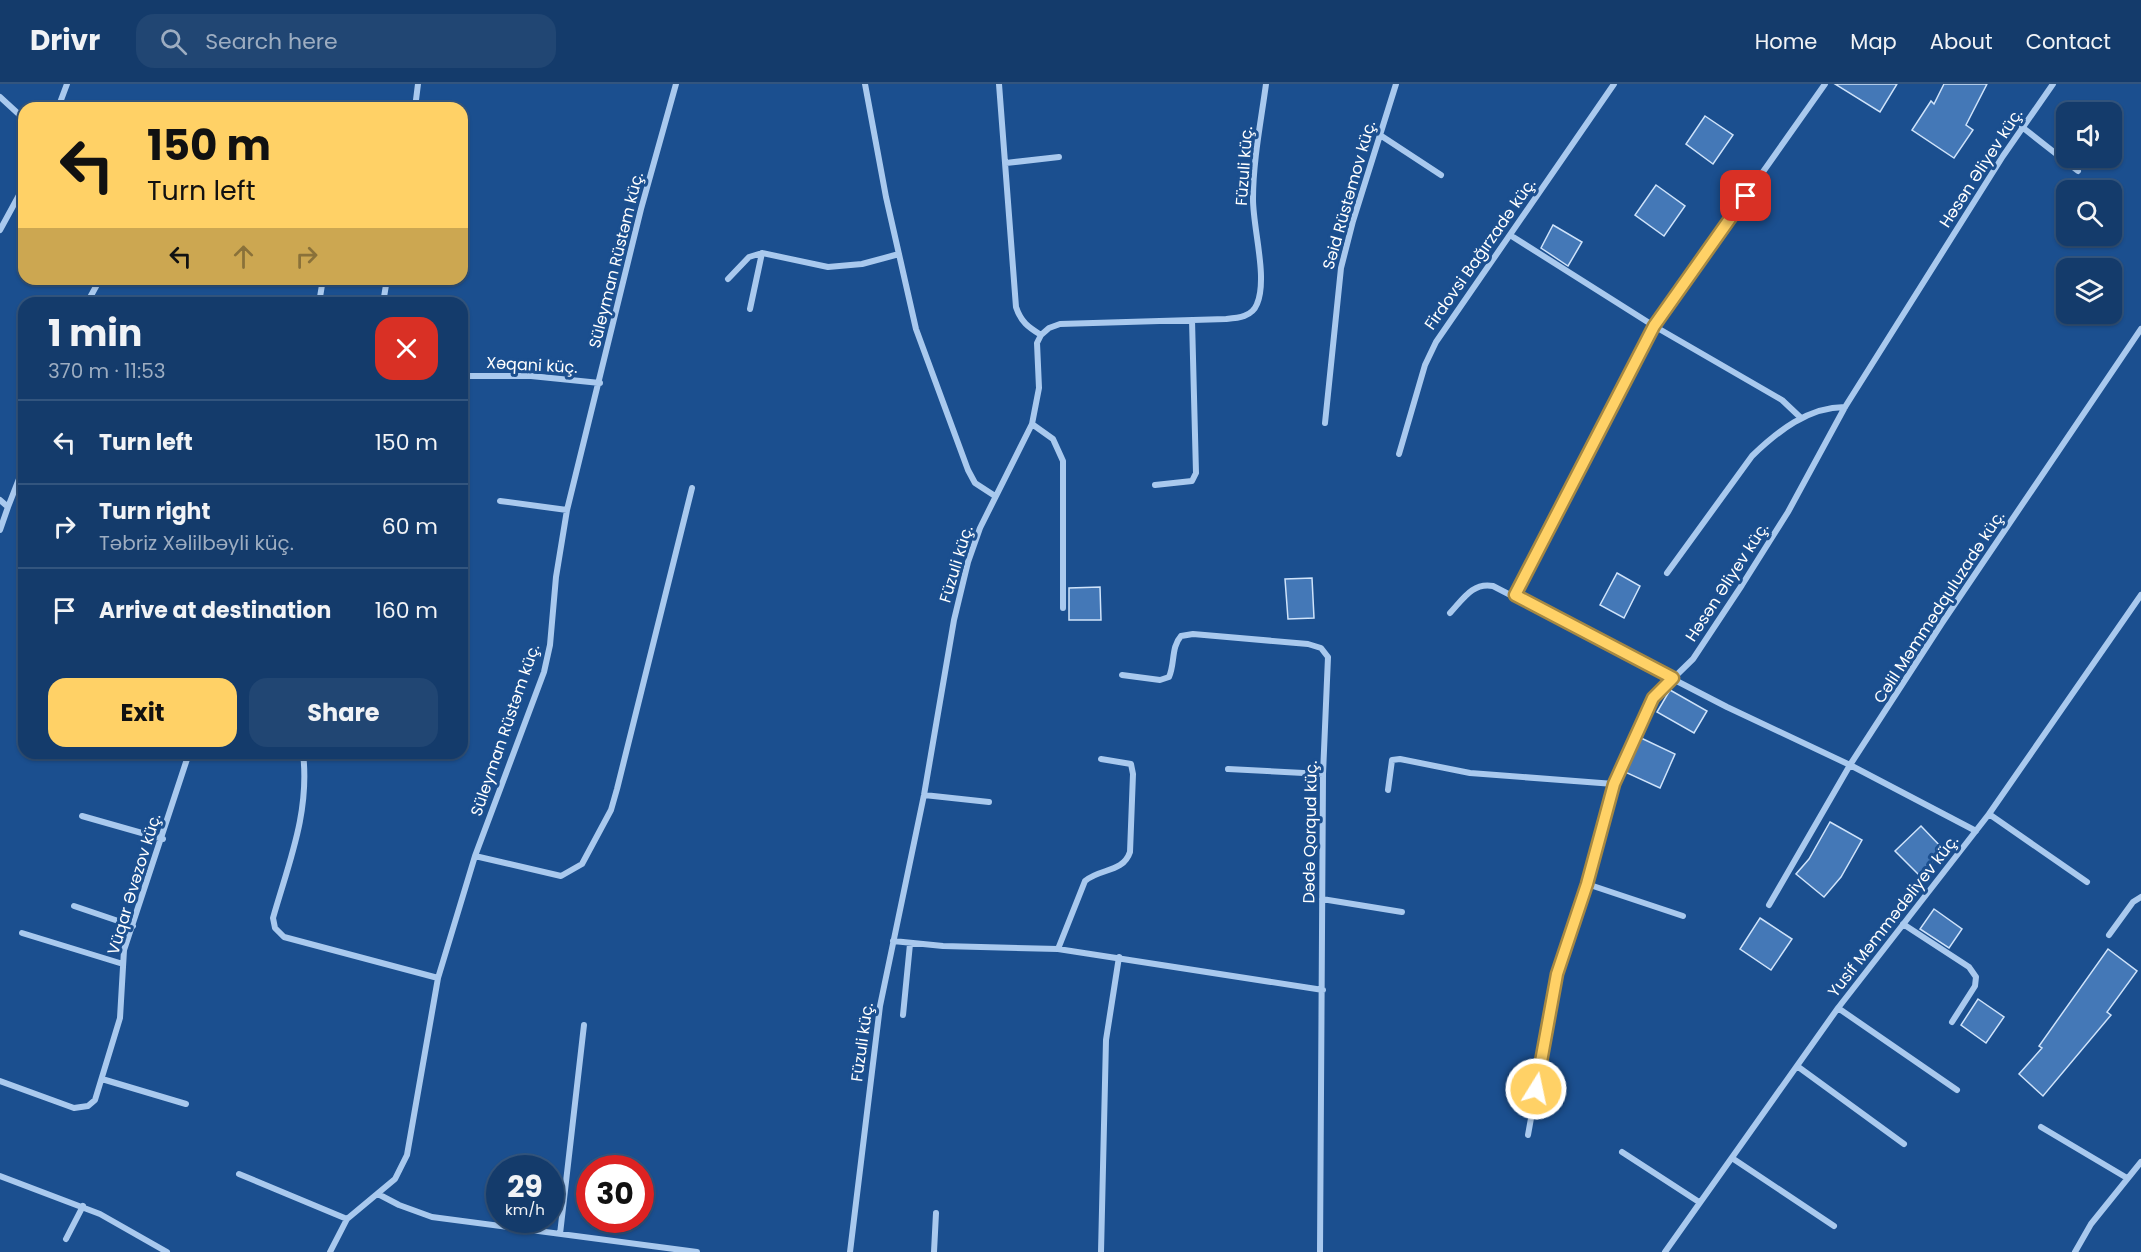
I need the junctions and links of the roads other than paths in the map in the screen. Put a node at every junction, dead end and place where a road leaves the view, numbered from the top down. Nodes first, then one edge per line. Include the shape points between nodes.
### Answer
1 (67, 84) edge
2 (418, 84) edge
3 (676, 84) edge
4 (865, 84) edge
5 (999, 84) edge
6 (1266, 84) edge
7 (1396, 84) edge
8 (1614, 84) edge
9 (1825, 84) edge
10 (2053, 84) edge
11 (0, 97) edge
12 (60, 102) edge
13 (416, 102) edge
14 (18, 114) edge
15 (2022, 127) junction
16 (1380, 135) junction
17 (1059, 157) dead end
18 (1006, 164) junction
19 (2078, 171) dead end
20 (1441, 175) dead end
21 (18, 197) edge
22 (0, 230) edge
23 (1510, 235) junction
24 (762, 254) junction
25 (899, 254) junction
26 (728, 279) dead end
27 (750, 309) dead end
28 (1192, 320) junction
29 (1654, 326) junction
30 (2141, 329) edge
31 (1041, 335) junction
32 (468, 376) edge
33 (600, 383) junction
34 (1845, 407) junction
35 (1801, 418) junction
36 (1325, 423) dead end
37 (1032, 424) junction
38 (1399, 454) dead end
39 (18, 481) edge
40 (1155, 485) dead end
41 (692, 488) dead end
42 (994, 496) junction
43 (0, 500) edge
44 (500, 501) dead end
45 (8, 507) junction
46 (567, 510) junction
47 (0, 530) edge
48 (1667, 573) dead end
49 (1515, 595) junction
50 (2141, 595) edge
51 (1063, 608) dead end
52 (1450, 613) dead end
53 (1122, 675) dead end
54 (1673, 678) junction
55 (187, 759) edge
56 (304, 759) edge
57 (1101, 759) dead end
58 (1850, 765) junction
59 (1228, 769) dead end
60 (1323, 774) junction
61 (1614, 784) junction
62 (1388, 790) dead end
63 (924, 795) junction
64 (989, 802) dead end
65 (1989, 814) junction
66 (82, 816) dead end
67 (1976, 831) junction
68 (163, 839) junction
69 (476, 856) junction
70 (2087, 882) dead end
71 (1587, 884) junction
72 (2141, 897) edge
73 (1322, 899) junction
74 (1769, 905) dead end
75 (74, 906) dead end
76 (1402, 912) dead end
77 (1683, 916) dead end
78 (1903, 924) junction
79 (133, 926) junction
80 (22, 933) dead end
81 (2109, 935) dead end
82 (893, 941) junction
83 (910, 944) junction
84 (1058, 949) junction
85 (1119, 957) junction
86 (123, 964) junction
87 (438, 978) junction
88 (1323, 990) junction
89 (1838, 1008) junction
90 (903, 1015) dead end
91 (1952, 1022) dead end
92 (584, 1026) dead end
93 (1797, 1066) junction
94 (102, 1079) junction
95 (0, 1081) edge
96 (1957, 1090) dead end
97 (186, 1104) dead end
98 (2041, 1127) dead end
99 (1528, 1135) dead end
100 (1904, 1144) dead end
101 (1622, 1152) dead end
102 (1732, 1158) junction
103 (2141, 1162) edge
104 (239, 1174) dead end
105 (0, 1176) edge
106 (2127, 1178) junction
107 (378, 1194) junction
108 (1699, 1202) junction
109 (83, 1206) junction
110 (936, 1213) dead end
111 (347, 1219) junction
112 (1834, 1226) dead end
113 (560, 1234) junction
114 (66, 1239) dead end
115 (629, 1244) junction
116 (167, 1252) edge
117 (330, 1252) edge
118 (628, 1252) edge
119 (697, 1252) edge
120 (850, 1252) edge
121 (934, 1252) edge
122 (1101, 1252) edge
123 (1320, 1252) edge
124 (1665, 1252) edge
125 (2075, 1252) edge

1 - 12 street
2 - 13 street
3 - 33 street, Süleyman Rüstəm küç. via 641,208
4 - 25 street
5 - 18 street
6 - 28 street, Füzuli küç. via 1253,197 1260,296 1251,314 1241,318
7 - 16 street, Səid Rüstəmov küç.
8 - 23 street, Firdovsi Bağırzadə küç.
9 - 29 street
10 - 15 street, Həsən Əliyev küç.
11 - 14 street
15 - 19 street
15 - 34 street, Həsən Əliyev küç.
16 - 20 street
16 - 36 street, Səid Rüstəmov küç. via 1341,268
17 - 18 street
18 - 31 street via 1016,307 1027,327
21 - 22 street
23 - 29 street
23 - 38 street, Firdovsi Bağırzadə küç. via 1436,342 1425,365
24 - 25 street via 828,267 862,264
24 - 26 street via 749,257
24 - 27 street
25 - 42 street via 916,329 960,451 975,483
28 - 31 street, Füzuli küç. via 1075,322 1049,327
28 - 40 street via 1196,473 1192,481
29 - 35 street via 1782,400
29 - 49 street
30 - 58 street, Cəlil Məmmədquluzadə küç.
31 - 37 street, Füzuli küç. via 1037,343 1038,397
32 - 33 street, Xəqani küç. via 531,376
33 - 46 street, Süleyman Rüstəm küç.
34 - 35 street via 1817,410
34 - 54 street, Həsən Əliyev küç. via 1788,512 1742,585 1693,659
35 - 48 street via 1752,456
37 - 42 street, Füzuli küç.
37 - 51 street via 1053,439 1063,461
39 - 45 street
41 - 69 street via 611,810 582,864 561,876
42 - 63 street, Füzuli küç. via 968,562 954,620
43 - 45 street
44 - 46 street
45 - 47 street
46 - 69 street, Süleyman Rüstəm küç. via 544,672
49 - 52 street via 1484,584 1475,587
49 - 54 street
50 - 65 street, Yusif Məmmədəliyev küç.
53 - 60 street, Dədə Qorqud küç. via 1160,680 1169,677 1176,642 1181,636 1193,634 1321,648 1328,657 1329,668
54 - 58 street
54 - 61 street, Həsən Əliyev küç. via 1653,698
55 - 68 street, Vüqar Əvəzov küç.
56 - 87 street via 304,808 273,918 275,928 284,937
57 - 84 street via 1131,765 1130,852 1119,867 1094,874 1085,881
58 - 67 street
58 - 74 street, Cəlil Məmmədquluzadə küç.
59 - 60 street
60 - 73 street, Dədə Qorqud küç.
61 - 62 street via 1470,772 1400,759 1392,760
61 - 71 street, Həsən Əliyev küç.
63 - 64 street
63 - 82 street, Füzuli küç.
65 - 67 street, Yusif Məmmədəliyev küç.
65 - 70 street
66 - 68 street
67 - 78 street, Yusif Məmmədəliyev küç.
68 - 79 street, Vüqar Əvəzov küç.
69 - 87 street, Süleyman Rüstəm küç.
71 - 77 street
71 - 99 street, Həsən Əliyev küç. via 1557,974
72 - 81 street
73 - 76 street
73 - 88 street, Dədə Qorqud küç.
75 - 79 street
78 - 89 street, Yusif Məmmədəliyev küç.
78 - 91 street via 1969,968 1976,977 1975,986
79 - 86 street, Vüqar Əvəzov küç.
80 - 86 street
82 - 83 street
82 - 120 street, Füzuli küç. via 868,1087
83 - 84 street
83 - 90 street
84 - 85 street
85 - 88 street
85 - 122 street via 1106,1040
86 - 94 street, Vüqar Əvəzov küç. via 120,1018
87 - 107 street, Süleyman Rüstəm küç. via 407,1155 395,1179
88 - 123 street, Dədə Qorqud küç.
89 - 93 street, Yusif Məmmədəliyev küç.
89 - 96 street
92 - 113 street
93 - 100 street
93 - 102 street, Yusif Məmmədəliyev küç.
94 - 95 street, Vüqar Əvəzov küç. via 95,1100 88,1106 74,1108
94 - 97 street
98 - 106 street
101 - 108 street
102 - 108 street, Yusif Məmmədəliyev küç.
102 - 112 street
103 - 106 street
104 - 111 street
105 - 109 street
106 - 125 street via 2091,1224
107 - 111 street, Süleyman Rüstəm küç.
107 - 113 street via 432,1217
108 - 124 street, Yusif Məmmədəliyev küç.
109 - 114 street
109 - 116 street
110 - 121 street
111 - 117 street, Süleyman Rüstəm küç.
113 - 115 street
115 - 118 street
115 - 119 street

